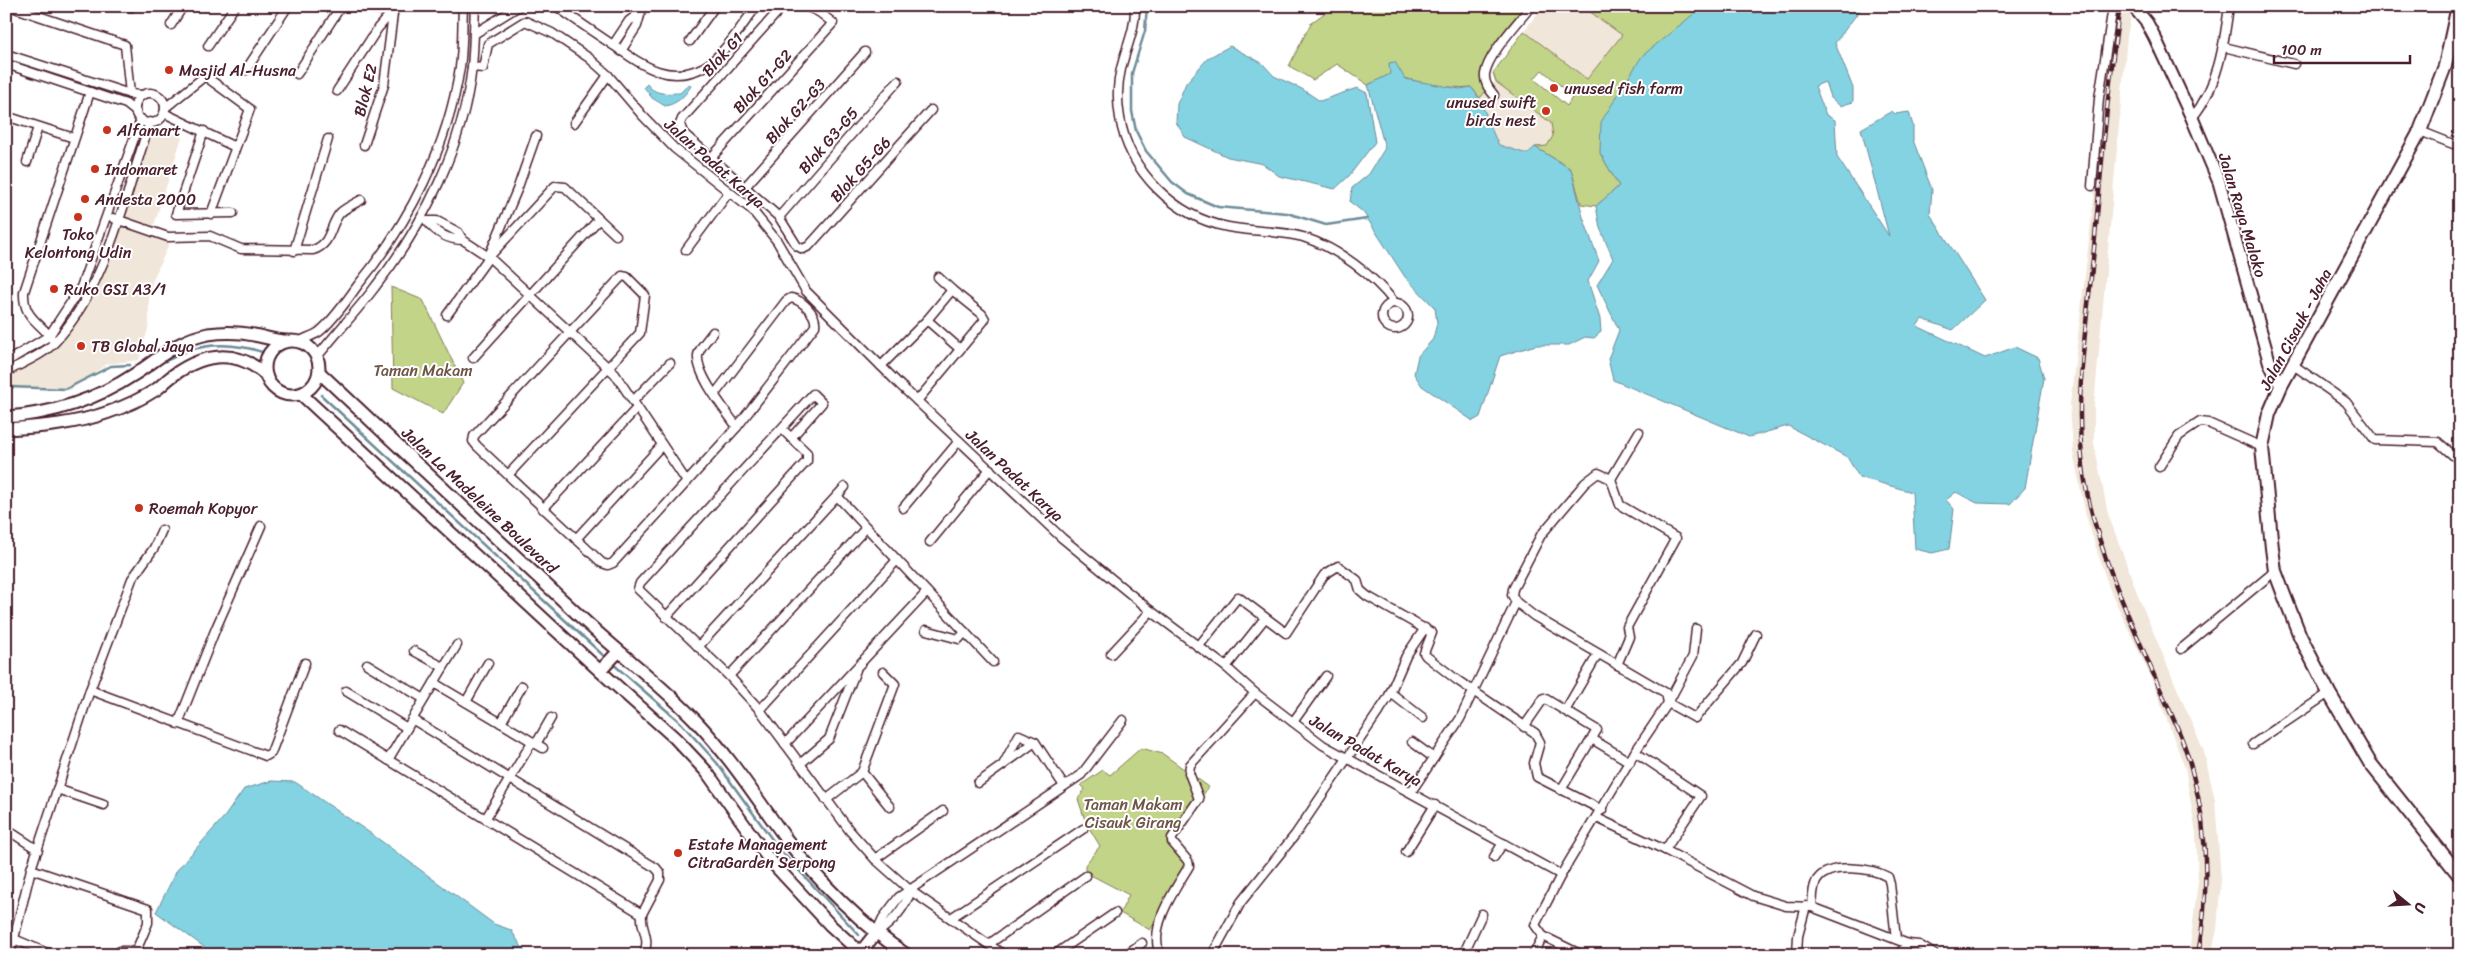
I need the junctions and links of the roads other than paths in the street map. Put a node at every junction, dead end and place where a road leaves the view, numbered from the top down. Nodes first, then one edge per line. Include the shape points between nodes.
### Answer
1 (9, 6) edge
2 (183, 6) edge
3 (235, 6) edge
4 (288, 6) edge
5 (341, 6) edge
6 (349, 6) edge
7 (463, 6) edge
8 (475, 6) edge
9 (519, 6) edge
10 (556, 6) edge
11 (715, 6) edge
12 (757, 6) edge
13 (805, 6) edge
14 (1135, 6) edge
15 (1531, 6) edge
16 (2113, 6) edge
17 (2228, 6) edge
18 (2458, 6) edge
19 (782, 7) edge
20 (2137, 8) edge
21 (393, 9) edge
22 (643, 9) edge
23 (817, 9) edge
24 (171, 25) dead end
25 (474, 34) junction
26 (690, 41) dead end
27 (613, 45) junction
28 (208, 46) dead end
29 (2224, 47) junction
30 (621, 51) junction
31 (865, 52) dead end
32 (6, 54) edge
33 (6, 64) edge
34 (2294, 64) dead end
35 (472, 67) junction
36 (246, 70) dead end
37 (297, 74) dead end
38 (608, 75) junction
39 (898, 81) dead end
40 (337, 91) dead end
41 (90, 92) junction
42 (130, 94) junction
43 (142, 95) junction
44 (1494, 95) dead end
45 (165, 110) junction
46 (931, 110) dead end
47 (136, 112) junction
48 (6, 116) edge
49 (2192, 118) junction
50 (141, 119) junction
51 (150, 122) junction
52 (574, 123) dead end
53 (38, 127) junction
54 (204, 131) junction
55 (2420, 131) junction
56 (536, 136) dead end
57 (74, 138) junction
58 (328, 140) dead end
59 (2453, 144) dead end
60 (364, 145) dead end
61 (235, 147) junction
62 (711, 158) junction
63 (27, 162) dead end
64 (2092, 186) dead end
65 (745, 188) junction
66 (729, 192) junction
67 (360, 200) dead end
68 (408, 211) junction
69 (233, 213) dead end
70 (212, 214) junction
71 (107, 216) junction
72 (779, 217) junction
73 (599, 218) junction
74 (118, 220) junction
75 (424, 220) junction
76 (616, 234) dead end
77 (686, 250) dead end
78 (294, 251) junction
79 (489, 257) junction
80 (938, 277) dead end
81 (952, 290) junction
82 (530, 295) junction
83 (1395, 302) dead end
84 (447, 315) dead end
85 (927, 320) junction
86 (569, 332) junction
87 (713, 332) dead end
88 (49, 336) junction
89 (293, 342) junction
90 (54, 343) junction
91 (960, 349) junction
92 (317, 357) junction
93 (473, 358) dead end
94 (6, 362) edge
95 (670, 363) dead end
96 (2292, 364) junction
97 (881, 366) junction
98 (608, 367) junction
99 (6, 372) edge
100 (319, 372) junction
101 (266, 375) junction
102 (2281, 386) junction
103 (302, 394) junction
104 (715, 394) junction
105 (917, 401) junction
106 (635, 404) junction
107 (6, 417) edge
108 (737, 427) junction
109 (6, 429) edge
110 (782, 429) junction
111 (1639, 432) dead end
112 (791, 438) junction
113 (959, 441) junction
114 (662, 445) junction
115 (2262, 447) junction
116 (2460, 458) edge
117 (2159, 467) dead end
118 (990, 469) junction
119 (508, 475) junction
120 (1610, 479) junction
121 (687, 482) junction
122 (845, 487) dead end
123 (837, 496) junction
124 (903, 508) dead end
125 (544, 509) junction
126 (261, 526) dead end
127 (866, 528) junction
128 (162, 530) dead end
129 (576, 539) junction
130 (930, 542) dead end
131 (897, 560) junction
132 (2275, 571) junction
133 (927, 592) junction
134 (1516, 602) junction
135 (1151, 611) junction
136 (666, 617) junction
137 (1265, 618) junction
138 (1425, 628) junction
139 (1696, 629) dead end
140 (926, 630) dead end
141 (965, 632) junction
142 (1756, 634) dead end
143 (457, 645) dead end
144 (698, 647) junction
145 (1198, 647) junction
146 (2181, 649) dead end
147 (414, 651) dead end
148 (618, 652) junction
149 (1110, 654) dead end
150 (1598, 654) junction
151 (993, 662) dead end
152 (305, 663) dead end
153 (488, 663) dead end
154 (367, 664) dead end
155 (1617, 665) junction
156 (858, 666) junction
157 (443, 667) junction
158 (1226, 667) junction
159 (600, 671) junction
160 (883, 672) dead end
161 (729, 676) junction
162 (1326, 676) dead end
163 (434, 683) junction
164 (522, 686) dead end
165 (90, 690) junction
166 (1472, 690) junction
167 (346, 691) dead end
168 (1255, 692) junction
169 (1391, 693) junction
170 (2329, 693) junction
171 (424, 699) junction
172 (466, 702) junction
173 (1668, 703) junction
174 (760, 710) junction
175 (1565, 711) junction
176 (551, 718) dead end
177 (1424, 718) dead end
178 (412, 719) junction
179 (1123, 720) dead end
180 (1293, 722) junction
181 (500, 723) junction
182 (178, 724) junction
183 (1524, 727) junction
184 (407, 728) junction
185 (339, 730) dead end
186 (1592, 739) junction
187 (1034, 742) junction
188 (1412, 742) dead end
189 (785, 744) junction
190 (2253, 744) dead end
191 (537, 745) junction
192 (1635, 752) junction
193 (1346, 758) junction
194 (1434, 758) junction
195 (388, 760) junction
196 (1630, 762) junction
197 (800, 764) junction
198 (1003, 765) junction
199 (862, 772) junction
200 (510, 778) junction
201 (978, 783) dead end
202 (1064, 786) junction
203 (58, 789) junction
204 (1561, 790) junction
205 (1411, 792) junction
206 (826, 800) junction
207 (104, 805) dead end
208 (1435, 805) junction
209 (890, 806) dead end
210 (1602, 810) junction
211 (943, 811) dead end
212 (486, 818) junction
213 (1597, 818) junction
214 (6, 828) edge
215 (1083, 829) dead end
216 (1503, 843) junction
217 (38, 850) junction
218 (1665, 850) junction
219 (1406, 852) dead end
220 (1494, 857) dead end
221 (875, 859) junction
222 (31, 869) junction
223 (1561, 875) junction
224 (1086, 876) dead end
225 (2460, 876) edge
226 (911, 891) junction
227 (1809, 907) junction
228 (1115, 913) dead end
229 (642, 914) junction
230 (1482, 914) dead end
231 (951, 918) junction
232 (876, 933) junction
233 (1543, 936) junction
234 (14, 939) junction
235 (1896, 939) junction
236 (1142, 943) dead end
237 (989, 944) junction
238 (1908, 944) junction
239 (861, 954) edge
240 (10, 955) edge
241 (52, 955) edge
242 (116, 955) edge
243 (645, 955) edge
244 (908, 955) edge
245 (1004, 955) edge
246 (1054, 955) edge
247 (1125, 955) edge
248 (1160, 955) edge
249 (1212, 955) edge
250 (1463, 955) edge
251 (1533, 955) edge
252 (1582, 955) edge
253 (1797, 955) edge
254 (1898, 955) edge
255 (1935, 955) edge

1 - 42 street via 125,45
2 - 24 street
3 - 28 street
4 - 36 street
5 - 37 street
6 - 21 street
7 - 68 street via 460,66 452,106 440,145
8 - 25 street
9 - 25 street
10 - 27 street
11 - 26 street
12 - 30 street via 705,66 685,73 661,73 642,66
13 - 23 street
14 - 83 street via 1136,21 1120,69 1117,93 1126,142 1138,166 1156,188 1176,206 1203,220 1229,228 1273,230 1332,249 1356,265
15 - 44 street via 1489,62 1485,76
16 - 64 street
17 - 29 street
18 - 55 main road, Jalan Cisauk - Jaha via 2445,66
19 - 62 street, Blok G1 via 682,119 683,133
20 - 49 street, Jalan Raya Maloko
21 - 40 street
21 - 60 street, Blok E2 via 384,85
22 - 27 street via 629,21
22 - 30 street via 637,26
23 - 62 street, Blok G1-G2 via 833,23
25 - 35 street
27 - 30 street
29 - 34 street
29 - 49 street via 2205,103
31 - 65 street, Blok G2-G3
32 - 42 street
33 - 41 street
35 - 38 street, Jalan Padat Karya via 482,68 488,44 525,21 552,32
35 - 75 street via 452,148
38 - 52 street
38 - 66 street, Jalan Padat Karya via 674,148
39 - 72 street, Blok G3-G5
41 - 47 street via 126,104
41 - 57 street
42 - 43 street
43 - 45 street via 156,94 163,99
43 - 47 street via 136,102
45 - 51 street via 158,120
45 - 54 street
45 - 61 street via 193,87 201,76 208,77 250,109
46 - 72 street, Blok G5-G6 via 809,246 803,249 798,246
47 - 50 street
48 - 53 street
49 - 102 street, Jalan Raya Maloko via 2219,182 2270,364
50 - 51 street
50 - 71 street
51 - 74 street
53 - 57 street
53 - 63 street
54 - 61 street
54 - 70 street via 176,210 178,215
55 - 59 street
55 - 96 main road, Jalan Cisauk - Jaha
56 - 79 street
57 - 88 street via 24,292 28,312
58 - 78 street
61 - 70 street
62 - 65 street
65 - 72 street
66 - 77 street
66 - 97 street, Jalan Padat Karya via 752,210 770,231 806,291
67 - 78 street via 341,212 321,248
68 - 75 street
68 - 89 street via 376,264 333,317 319,332
69 - 70 street
71 - 74 street
71 - 88 street via 81,287
73 - 76 street
73 - 79 street via 565,187 555,186
73 - 82 street
74 - 78 street via 172,238 210,236 241,249
74 - 90 street via 89,291
75 - 79 street via 433,229 453,240 463,240
75 - 92 street via 375,287
79 - 82 street
79 - 84 street
80 - 81 street
81 - 85 street
81 - 91 street via 985,319
82 - 86 street
82 - 93 street
85 - 91 street
85 - 97 street
86 - 98 street
86 - 98 street via 617,279 627,276 645,296 640,333
86 - 119 street via 474,436 477,446
87 - 104 street via 698,356 701,373
88 - 90 street
88 - 94 street
89 - 92 street via 306,345
89 - 101 street via 272,350 265,366
89 - 107 street via 273,341 254,335 208,334 164,352 129,378 78,403 46,412
90 - 99 street
91 - 105 street
92 - 100 street
95 - 106 street
96 - 102 main road, Jalan Cisauk - Jaha
96 - 116 street via 2346,402 2375,440 2438,442
97 - 105 street, Jalan Padat Karya
98 - 106 street
98 - 119 street
100 - 103 street via 313,386
100 - 148 street, Jalan La Madeleine Boulevard
101 - 103 street via 276,390 284,394
101 - 109 street via 244,359 210,358 192,364 156,389 109,412 45,426
102 - 115 main road, Jalan Cisauk - Jaha via 2269,414
103 - 159 street
104 - 108 street
104 - 108 street via 786,301 791,298 798,300 814,317 815,326
105 - 113 street, Jalan Padat Karya
106 - 114 street
106 - 125 street
108 - 121 street
110 - 112 street
110 - 112 street via 813,394 822,403
110 - 136 street via 640,583 640,593
111 - 120 street
112 - 136 street via 807,453 807,461
113 - 118 street, Jalan Padat Karya
113 - 124 street
114 - 121 street
114 - 129 street
115 - 117 street via 2200,422 2179,436
115 - 132 main road, Jalan Cisauk - Jaha
118 - 130 street
118 - 135 street, Jalan Padat Karya via 1062,538
119 - 125 street
120 - 134 street via 1598,473 1594,475 1542,535 1513,589
120 - 155 street via 1620,505 1676,540 1627,627 1629,637
121 - 129 street via 613,563 602,564
122 - 123 street
123 - 127 street
123 - 144 street
125 - 129 street
126 - 182 street
127 - 131 street
127 - 161 street
128 - 165 street via 126,593
131 - 133 street
131 - 174 street
132 - 146 street
132 - 170 main road, Jalan Cisauk - Jaha via 2300,636
133 - 141 street
133 - 156 street
134 - 150 street
134 - 166 street
135 - 145 street, Jalan Padat Karya
135 - 149 street
136 - 144 street
137 - 138 street via 1286,633 1324,574 1338,566 1357,580 1360,590 1368,596
137 - 145 street via 1238,597
137 - 158 street
138 - 166 street via 1432,633 1424,653 1426,656
138 - 169 street via 1406,656
139 - 173 street via 1692,656
140 - 141 street via 959,638
141 - 151 street
142 - 173 street via 1742,663 1695,718
143 - 157 street
144 - 161 street
145 - 158 street, Jalan Padat Karya
147 - 157 street
148 - 159 street
148 - 232 street, Jalan La Madeleine Boulevard via 694,718 726,753 788,842
150 - 155 street
150 - 175 street
152 - 182 street via 270,753 266,756
153 - 172 street
154 - 171 street
155 - 173 street via 1666,693
156 - 189 street
156 - 197 street via 829,740
157 - 163 street
158 - 168 street, Jalan Padat Karya
159 - 239 street via 675,738 706,771 768,858
160 - 199 street via 895,684
161 - 174 street
162 - 180 street
163 - 171 street
163 - 172 street
164 - 181 street
165 - 182 street
165 - 203 street
166 - 183 street
166 - 194 street via 1460,718
167 - 184 street
168 - 180 street, Jalan Padat Karya
168 - 248 street via 1190,766 1189,773 1199,799 1172,838 1189,866 1157,935
169 - 177 street
169 - 193 street
170 - 190 street
170 - 225 main road, Jalan Cisauk - Jaha via 2370,763
171 - 178 street
172 - 181 street
173 - 192 street
174 - 189 street
175 - 183 street via 1544,698
175 - 186 street via 1597,730
176 - 191 street
178 - 184 street
178 - 200 street
179 - 202 street via 1081,775
180 - 193 street, Jalan Padat Karya
181 - 191 street
183 - 204 street via 1535,733 1540,742 1534,763 1535,773 1541,780
184 - 195 street
185 - 195 street
186 - 196 street
186 - 204 street
187 - 198 street
187 - 198 street via 1019,735
187 - 202 street
188 - 194 street
189 - 197 street
191 - 200 street
192 - 196 street
192 - 218 street via 1701,796
193 - 205 street, Jalan Padat Karya
193 - 249 street via 1295,835 1241,902
194 - 205 street
195 - 212 street
196 - 210 street
197 - 206 street
198 - 201 street
199 - 206 street
199 - 209 street
200 - 212 street
200 - 229 street via 656,868 660,880
202 - 226 street
203 - 207 street
203 - 217 street
204 - 210 street
205 - 208 street, Jalan Padat Karya
206 - 221 street
208 - 216 street, Jalan Padat Karya
208 - 219 street
210 - 213 street
211 - 221 street
212 - 229 street
213 - 218 street
213 - 223 street
214 - 217 street
215 - 231 street
216 - 220 street
216 - 223 street, Jalan Padat Karya
217 - 222 street
218 - 227 street via 1752,896 1786,906
221 - 226 street
222 - 234 street
222 - 242 street via 148,909 148,923 136,952 120,951
223 - 233 street via 1535,925
224 - 237 street
226 - 231 street
226 - 232 street via 905,905
227 - 235 street
227 - 235 street via 1815,885 1825,873 1850,868 1878,871 1888,877 1890,884
227 - 253 street via 1798,936
228 - 246 street
229 - 243 street via 648,943
230 - 250 street
231 - 237 street
232 - 239 street
232 - 244 street, Jalan La Madeleine Boulevard
233 - 251 street
233 - 252 street
234 - 240 street
234 - 241 street
235 - 238 street
236 - 247 street
237 - 245 street
238 - 254 street
238 - 255 street via 1919,945

